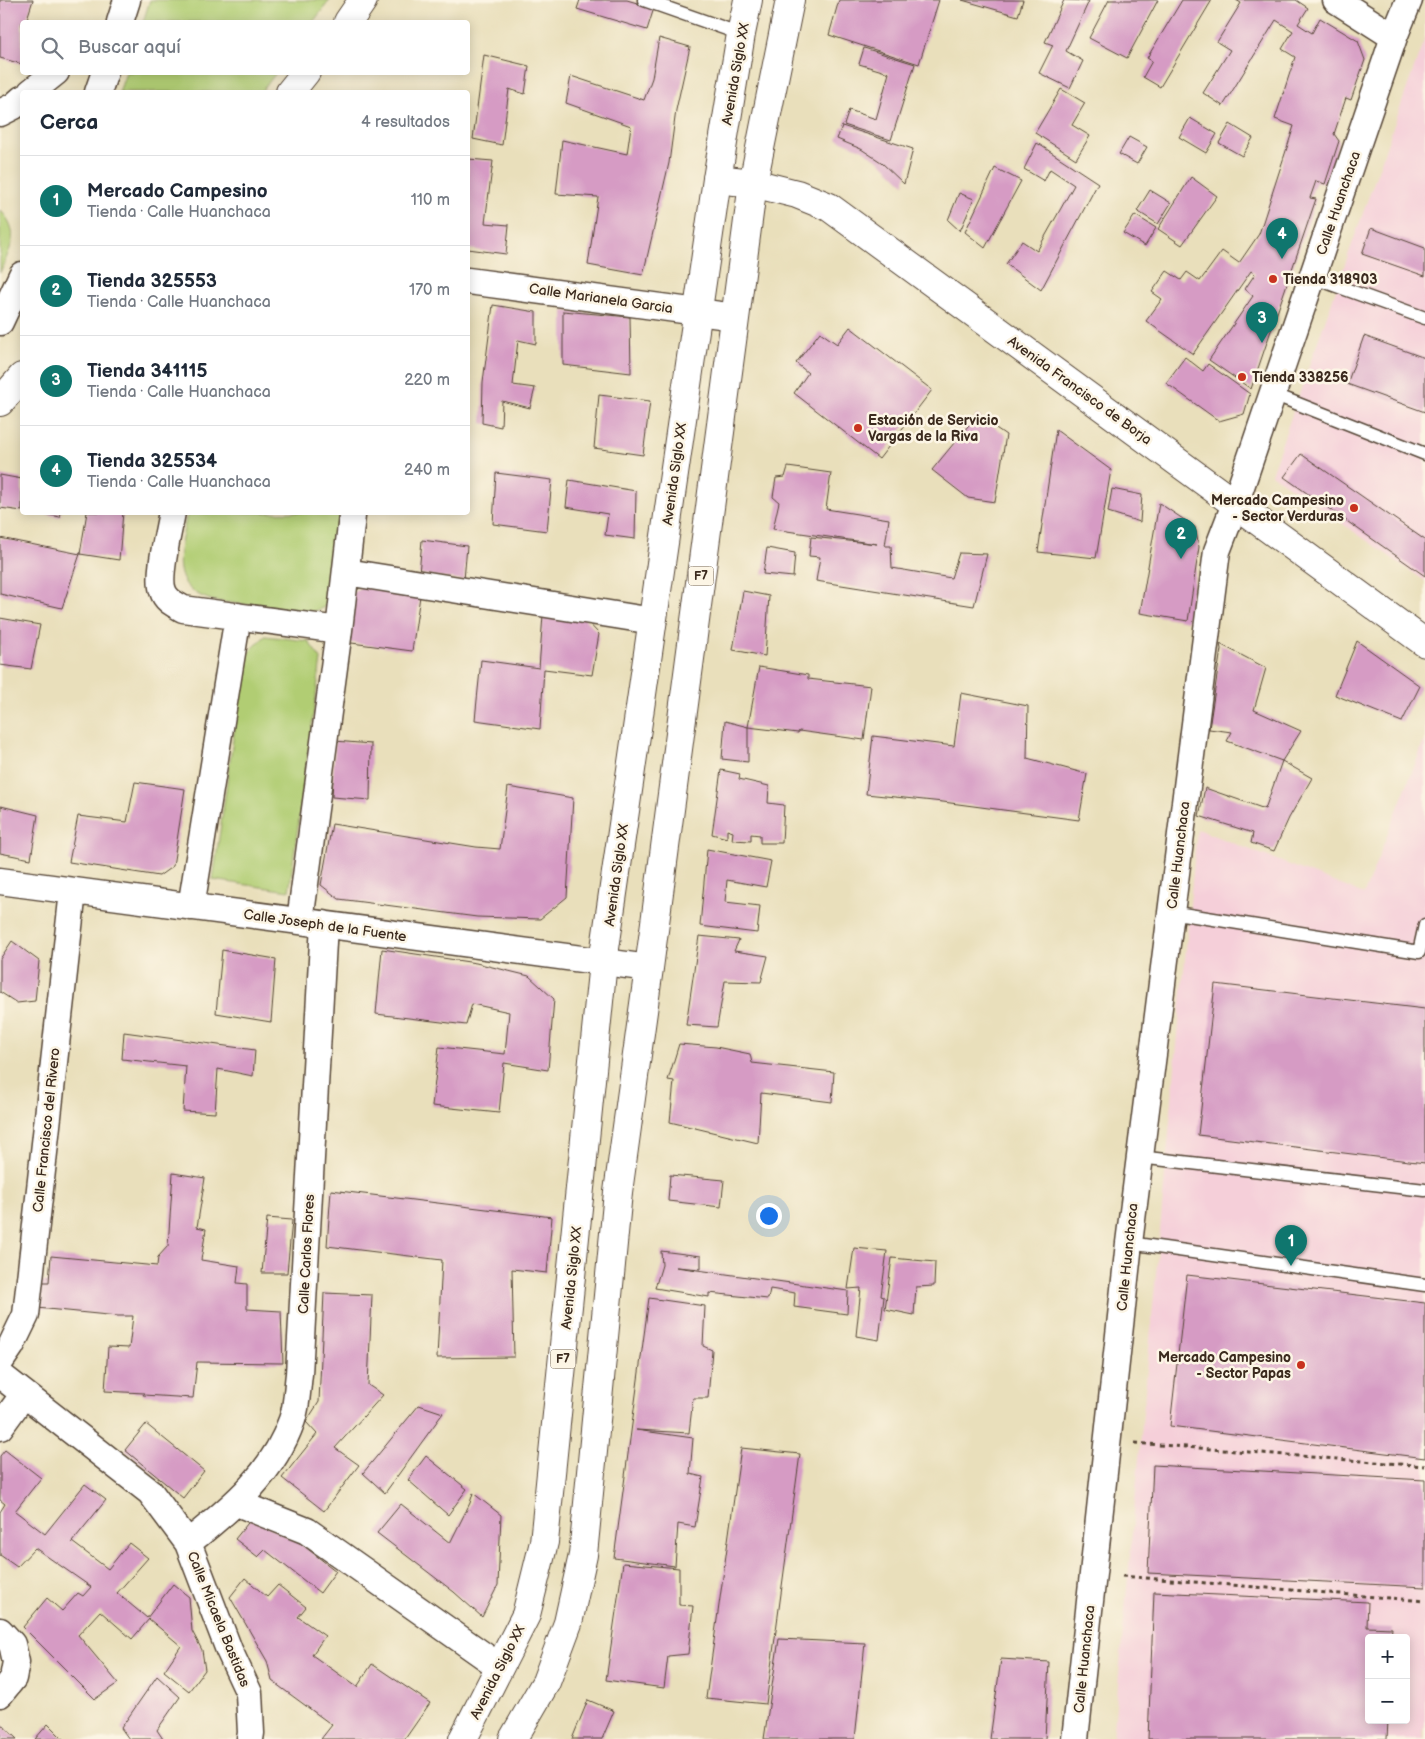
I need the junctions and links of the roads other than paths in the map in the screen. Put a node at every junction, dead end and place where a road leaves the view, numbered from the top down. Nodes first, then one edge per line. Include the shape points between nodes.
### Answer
1 (126, 0) edge
2 (364, 0) edge
3 (644, 0) edge
4 (748, 0) edge
5 (790, 0) edge
6 (1336, 0) edge
7 (1409, 0) edge
8 (121, 20) edge
9 (349, 20) edge
10 (741, 34) junction
11 (1394, 38) junction
12 (52, 75) edge
13 (104, 75) edge
14 (304, 75) edge
15 (34, 90) edge
16 (99, 90) edge
17 (292, 90) edge
18 (20, 101) edge
19 (0, 113) edge
20 (717, 179) junction
21 (753, 183) junction
22 (1312, 277) junction
23 (20, 279) edge
24 (470, 280) edge
25 (698, 311) junction
26 (735, 317) junction
27 (1425, 318) edge
28 (0, 322) edge
29 (20, 379) edge
30 (1272, 394) junction
31 (0, 402) edge
32 (1425, 454) edge
33 (1235, 504) junction
34 (172, 515) edge
35 (352, 516) dead end
36 (346, 572) junction
37 (238, 616) junction
38 (653, 621) junction
39 (338, 630) junction
40 (1425, 643) edge
41 (0, 881) edge
42 (73, 891) junction
43 (191, 906) junction
44 (1170, 912) junction
45 (312, 923) junction
46 (1425, 925) edge
47 (603, 962) junction
48 (649, 968) junction
49 (1139, 1157) junction
50 (1425, 1190) edge
51 (1129, 1243) junction
52 (1425, 1285) edge
53 (0, 1362) edge
54 (0, 1375) edge
55 (24, 1394) junction
56 (0, 1427) edge
57 (236, 1503) junction
58 (188, 1544) junction
59 (0, 1631) edge
60 (500, 1667) junction
61 (0, 1694) edge
62 (250, 1739) edge
63 (463, 1739) edge
64 (513, 1739) edge
65 (1075, 1739) edge

1 - 8 street
2 - 9 main road
3 - 10 lane
4 - 10 main road, Avenida Siglo XX
5 - 21 main road
6 - 11 street
7 - 11 street, Calle Huanchaca
10 - 20 main road, Avenida Siglo XX
11 - 22 street, Calle Huanchaca
12 - 15 street
13 - 16 street
14 - 17 main road
18 - 19 street
20 - 21 main road, Avenida Francisco de Borja
20 - 25 main road, Avenida Siglo XX / F7
21 - 26 main road, F7
21 - 33 main road, Avenida Francisco de Borja via 797,194 829,207
22 - 27 lane
22 - 30 street, Calle Huanchaca
23 - 28 street
24 - 25 street, Calle Marianela Garcia
25 - 26 street, Calle Marianela Garcia
25 - 38 main road, Avenida Siglo XX / F7
26 - 48 main road, F7
29 - 31 main road
30 - 32 lane
30 - 33 street, Calle Huanchaca
33 - 40 main road, Avenida Francisco de Borja
33 - 44 street, Calle Huanchaca via 1217,551
34 - 37 street via 161,579 163,592 170,602 183,609
35 - 36 street, Calle Carlos Flores
36 - 38 street
36 - 39 street, Calle Carlos Flores
37 - 39 street
37 - 43 street
38 - 47 main road, Avenida Siglo XX / F7
39 - 45 street, Calle Carlos Flores
41 - 42 street, Calle Joseph de la Fuente
42 - 43 street, Calle Joseph de la Fuente
42 - 53 street, Calle Francisco del Rivero via 26,1316
43 - 45 street, Calle Joseph de la Fuente
44 - 46 lane via 1419,952
44 - 49 street, Calle Huanchaca
45 - 47 street, Calle Joseph de la Fuente
45 - 57 street, Calle Carlos Flores via 299,1374 293,1419 270,1465
47 - 48 street, Calle Joseph de la Fuente
47 - 60 main road, Avenida Siglo XX / F7 via 544,1542 526,1615
48 - 64 main road, F7 via 618,1192 582,1555 562,1640 546,1682
49 - 50 lane
49 - 51 street, Calle Huanchaca
51 - 52 lane
51 - 65 street, Calle Huanchaca
54 - 55 street, Calle Micaela Bastidas
55 - 56 street
55 - 58 street, Calle Micaela Bastidas via 150,1492
57 - 58 street, Calle Carlos Flores
57 - 60 street via 307,1531
58 - 62 street, Calle Micaela Bastidas via 249,1693
59 - 61 street via 12,1644 16,1662 13,1678
60 - 63 main road, Avenida Siglo XX / F7

